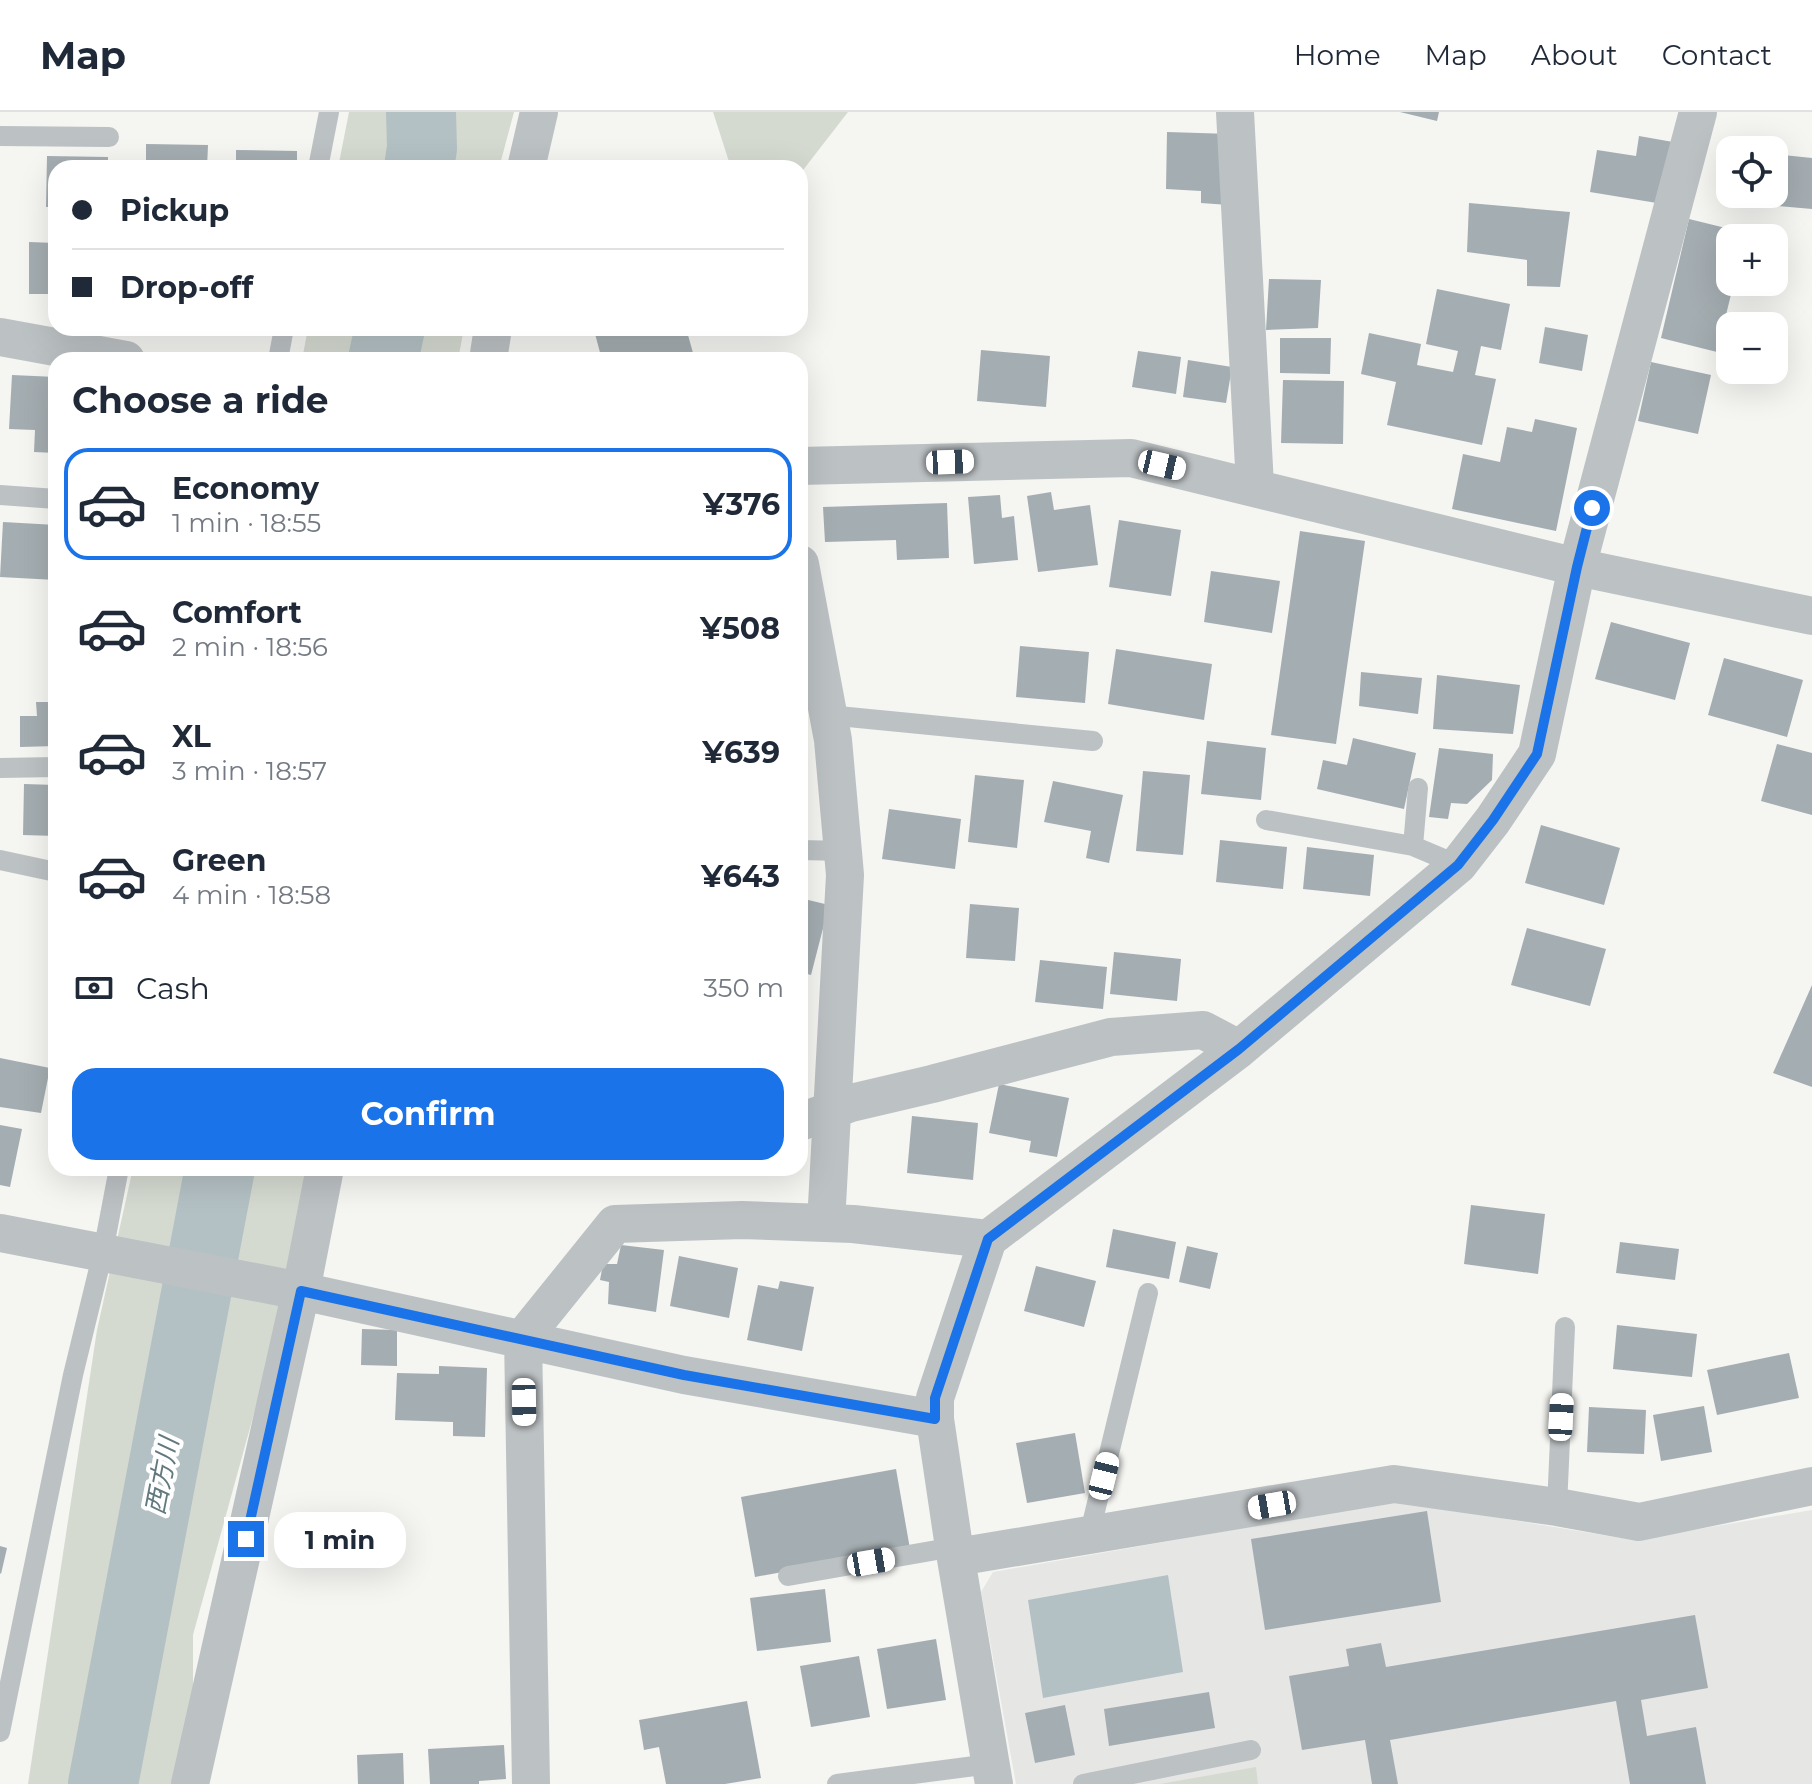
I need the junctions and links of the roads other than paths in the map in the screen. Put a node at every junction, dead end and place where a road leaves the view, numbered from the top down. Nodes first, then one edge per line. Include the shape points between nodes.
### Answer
1 (329, 112) edge
2 (539, 112) edge
3 (1235, 112) edge
4 (1698, 112) edge
5 (0, 136) edge
6 (109, 137) dead end
7 (320, 160) edge
8 (528, 160) edge
9 (0, 337) edge
10 (82, 352) edge
11 (808, 466) edge
12 (1255, 486) junction
13 (0, 495) edge
14 (48, 498) edge
15 (1577, 567) junction
16 (1812, 616) edge
17 (808, 647) edge
18 (810, 668) edge
19 (828, 715) junction
20 (1093, 741) dead end
21 (48, 767) edge
22 (0, 768) edge
23 (1418, 788) dead end
24 (1266, 820) dead end
25 (1413, 846) junction
26 (808, 850) edge
27 (843, 851) junction
28 (0, 860) edge
29 (1458, 865) junction
30 (48, 870) edge
31 (1239, 1049) junction
32 (816, 1117) edge
33 (118, 1176) edge
34 (323, 1176) edge
35 (826, 1223) junction
36 (0, 1233) edge
37 (988, 1239) junction
38 (108, 1252) junction
39 (295, 1290) junction
40 (1148, 1293) dead end
41 (1565, 1327) dead end
42 (523, 1338) junction
43 (935, 1419) junction
44 (1812, 1486) edge
45 (1557, 1507) junction
46 (1089, 1536) junction
47 (955, 1552) junction
48 (788, 1576) dead end
49 (0, 1732) edge
50 (1251, 1750) dead end
51 (992, 1774) edge
52 (190, 1784) edge
53 (531, 1784) edge
54 (837, 1784) edge
55 (1083, 1784) edge

1 - 7 lane
2 - 8 street
3 - 12 street
4 - 15 street
5 - 6 lane
9 - 10 street
11 - 12 street via 1131,458
12 - 15 street
13 - 14 lane
15 - 16 street
15 - 29 street via 1537,754
17 - 18 street
18 - 19 street
19 - 20 lane
19 - 27 street
21 - 22 lane
23 - 25 lane
24 - 25 lane
25 - 29 lane
26 - 27 lane
27 - 32 street via 845,875
28 - 30 lane
29 - 31 street
31 - 32 street via 1203,1030 1111,1037 851,1103
31 - 37 street
32 - 35 street
33 - 38 lane
34 - 39 street
35 - 37 street
35 - 42 street via 615,1224
36 - 38 street
37 - 43 street via 935,1398
38 - 39 street
38 - 49 lane via 73,1375
39 - 42 street
39 - 52 street
40 - 46 lane
41 - 45 lane
42 - 43 street via 684,1375
42 - 53 street
43 - 47 street
44 - 45 street via 1639,1522
45 - 46 street via 1394,1484
46 - 47 street
47 - 48 lane
47 - 51 street
50 - 55 lane
51 - 54 lane

